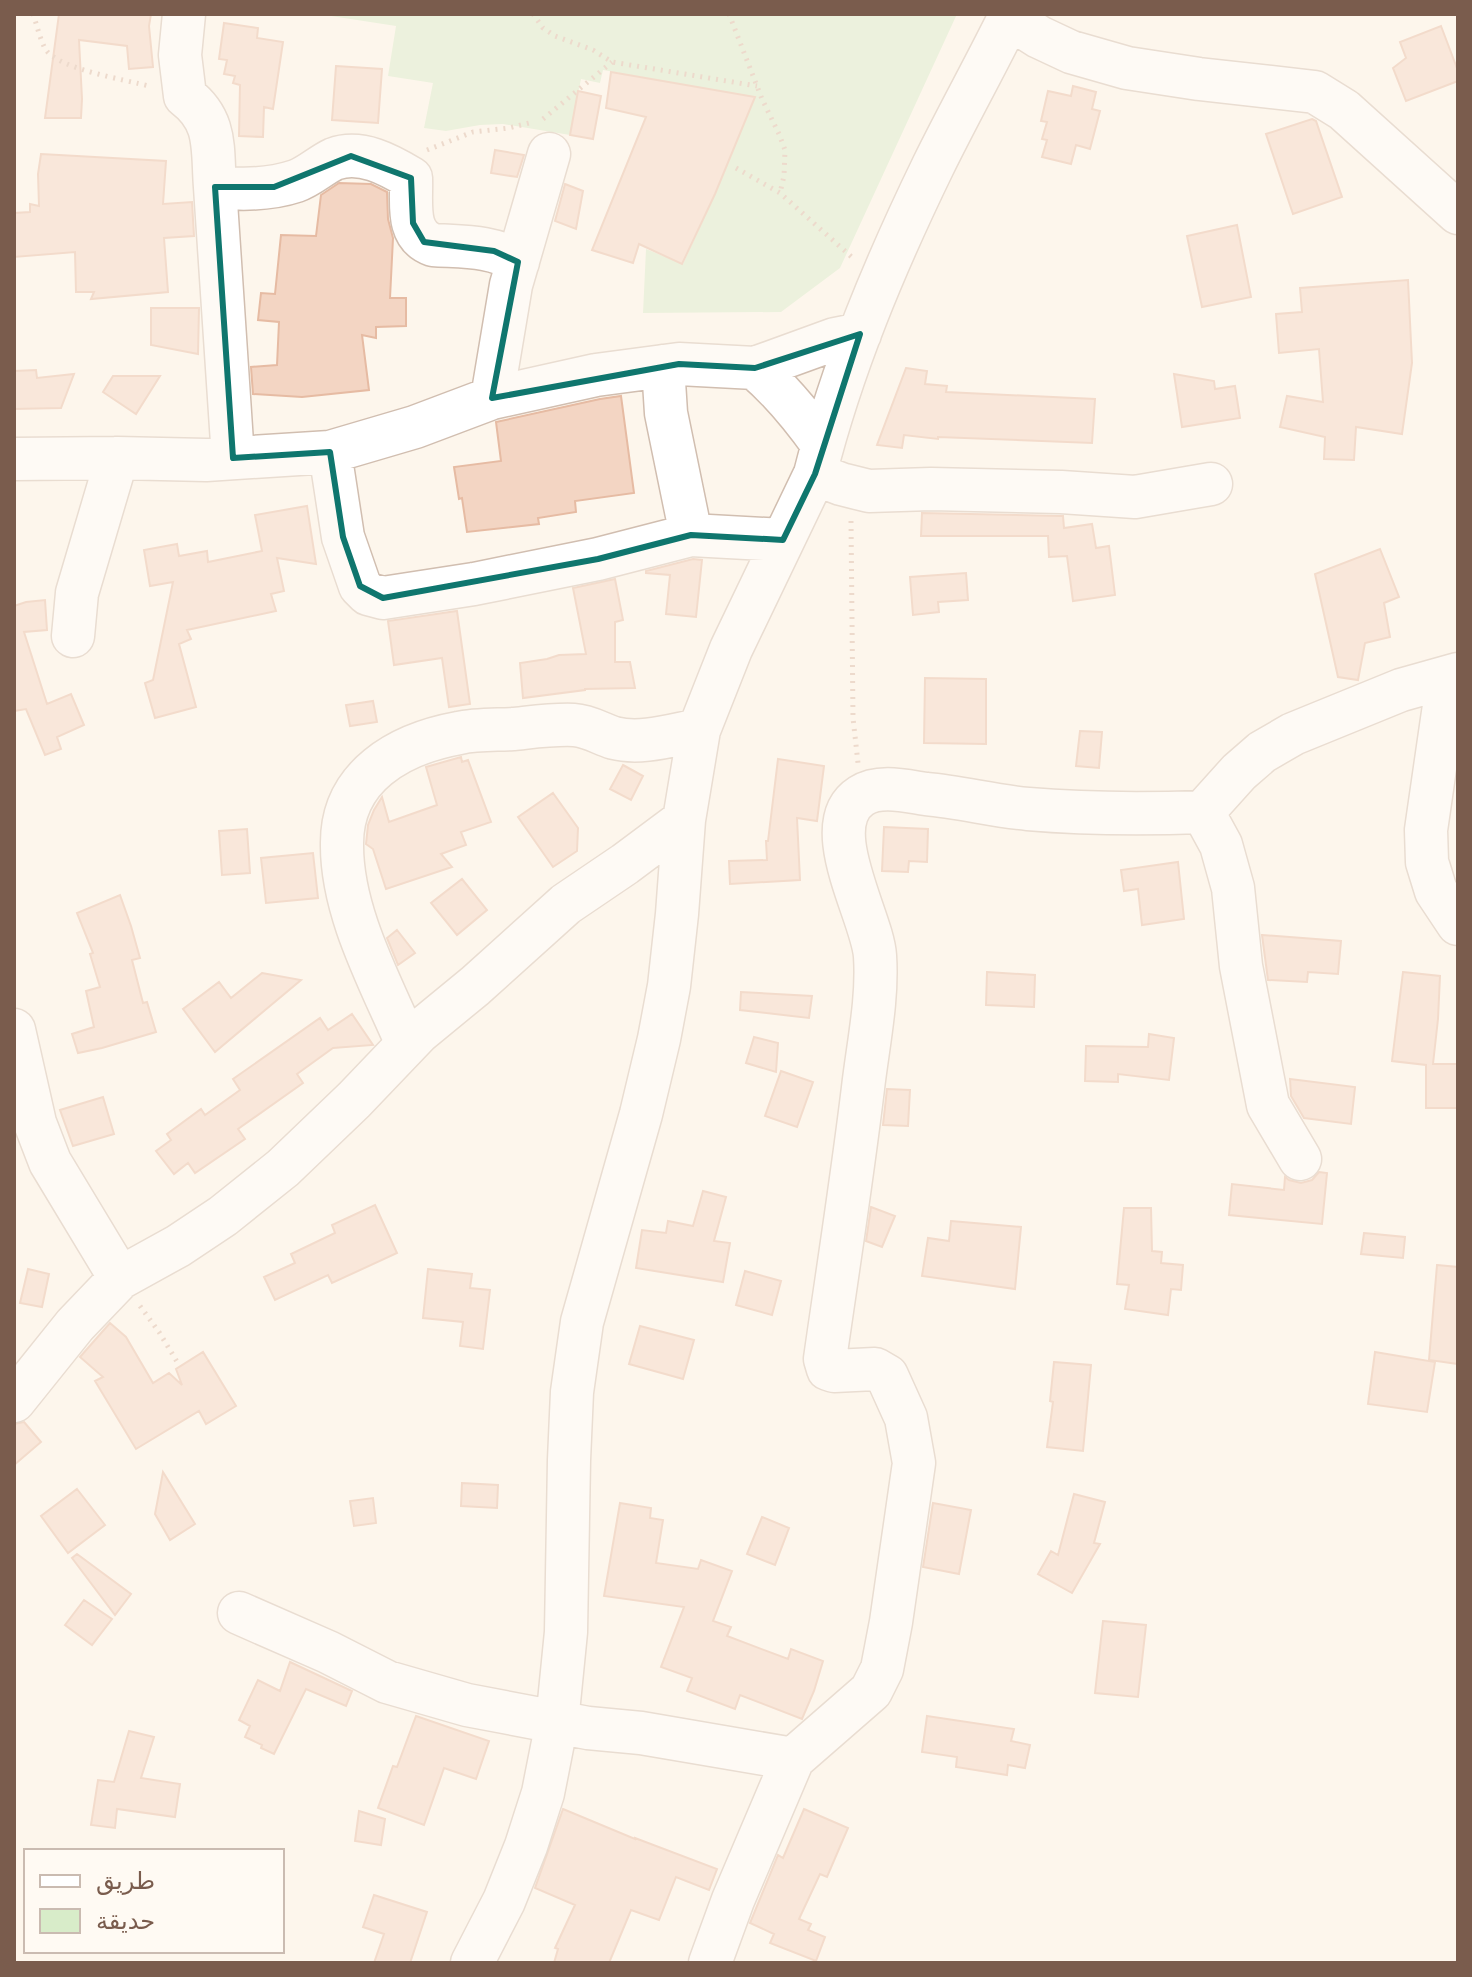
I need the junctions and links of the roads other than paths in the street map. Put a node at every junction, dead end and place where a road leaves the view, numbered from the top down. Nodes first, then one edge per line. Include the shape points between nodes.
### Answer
1 (184, 14) edge
2 (1010, 16) edge
3 (549, 154) dead end
4 (215, 187) junction
5 (1458, 213) edge
6 (518, 262) junction
7 (860, 334) junction
8 (663, 366) junction
9 (755, 368) junction
10 (492, 398) junction
11 (330, 452) junction
12 (117, 458) junction
13 (233, 458) junction
14 (14, 459) edge
15 (818, 459) junction
16 (1211, 484) dead end
17 (691, 535) junction
18 (783, 540) junction
19 (73, 636) dead end
20 (1453, 676) edge
21 (699, 730) junction
22 (1203, 812) junction
23 (684, 820) junction
24 (1458, 924) edge
25 (14, 1030) edge
26 (407, 1044) junction
27 (1300, 1159) dead end
28 (120, 1278) junction
29 (14, 1401) edge
30 (239, 1613) dead end
31 (557, 1722) junction
32 (793, 1759) junction
33 (481, 1959) edge
34 (710, 1963) edge

1 - 4 street via 180,55 185,96 203,112 210,128
2 - 5 street via 1071,52 1127,68 1315,92 1344,110
2 - 7 street via 934,165
3 - 6 street
4 - 6 street via 274,187 334,160 372,159 411,178 413,223 424,242 494,251
4 - 13 street
6 - 10 street
7 - 9 street
7 - 15 street
8 - 9 street
8 - 10 street
8 - 17 street via 666,413
9 - 15 street via 794,406
10 - 11 street
11 - 13 street
11 - 17 street via 343,537 360,586 375,597 474,584
12 - 13 street
12 - 14 street
12 - 19 street via 77,593
15 - 16 street via 855,488 869,491 1135,497
15 - 18 street
17 - 18 street
18 - 21 street
20 - 22 street via 1401,690 1293,734 1250,762
20 - 24 street via 1426,830 1430,876
21 - 23 street
21 - 26 street via 652,739 623,739 574,725 461,732 394,755 359,785 342,827 346,880 368,954
22 - 27 street via 1221,845 1233,888 1241,966 1268,1105
22 - 32 street via 1027,809 879,789 861,795 848,812 845,841 876,953 852,1178 825,1359 834,1371 875,1369 887,1376 906,1418 914,1463 882,1669 871,1691
23 - 26 street via 566,904
23 - 31 street via 674,943 659,1039 582,1322 572,1392 566,1632
25 - 28 street via 35,1123 50,1162
26 - 28 street via 283,1168 189,1239
28 - 29 street
30 - 31 street via 387,1682 467,1705
31 - 32 street
31 - 33 street via 543,1793
32 - 34 street

